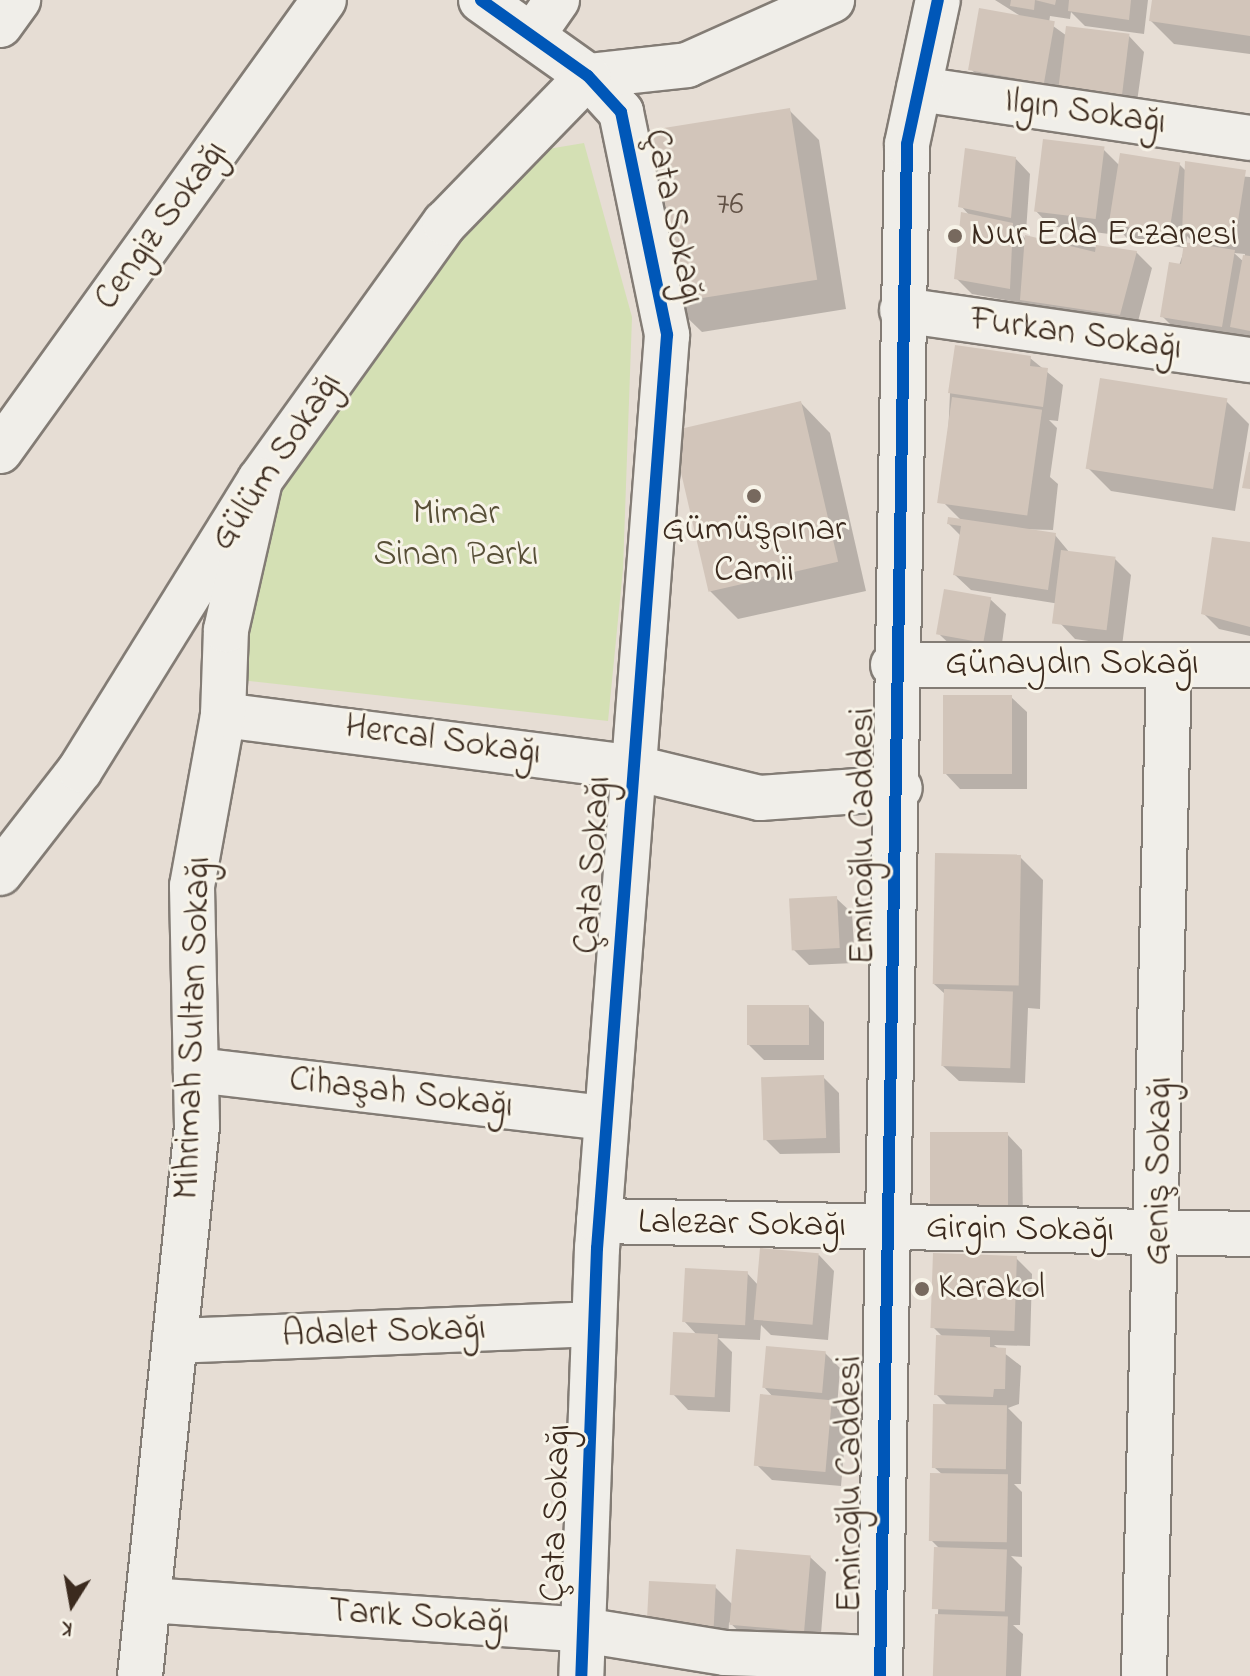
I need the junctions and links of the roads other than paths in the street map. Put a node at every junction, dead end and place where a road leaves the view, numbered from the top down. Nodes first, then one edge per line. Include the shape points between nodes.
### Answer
1 (18, 0) edge
2 (324, 0) edge
3 (481, 0) edge
4 (557, 0) edge
5 (832, 0) edge
6 (938, 0) edge
7 (0, 25) edge
8 (532, 36) junction
9 (588, 76) junction
10 (919, 89) junction
11 (1250, 138) edge
12 (902, 310) junction
13 (1250, 360) edge
14 (0, 451) edge
15 (260, 480) junction
16 (893, 665) junction
17 (1169, 665) junction
18 (1250, 665) edge
19 (223, 715) junction
20 (631, 767) junction
21 (900, 788) junction
22 (0, 873) edge
23 (196, 1070) junction
24 (606, 1118) junction
25 (599, 1221) junction
26 (886, 1229) junction
27 (1159, 1231) junction
28 (1250, 1234) edge
29 (594, 1324) junction
30 (175, 1341) junction
31 (148, 1600) junction
32 (583, 1630) junction
33 (880, 1667) edge
34 (140, 1676) edge
35 (581, 1676) edge
36 (1144, 1676) edge

1 - 7 street
2 - 14 street, Cengiz Sokağı
3 - 8 street, Çata Sokağı
4 - 8 street
5 - 9 street via 687,65
6 - 10 street, Emiroğlu Caddesi
8 - 9 street, Çata Sokağı
9 - 15 street, Gülüm Sokağı via 445,223
9 - 20 street, Çata Sokağı via 621,112 667,335
10 - 11 street, Ilgın Sokağı
10 - 12 street, Emiroğlu Caddesi via 907,144
12 - 13 street, Furkan Sokağı
12 - 16 street, Emiroğlu Caddesi
15 - 19 street, Mihrimah Sultan Sokağı via 226,630
15 - 22 street, Gülüm Sokağı via 80,770
16 - 17 street, Günaydın Sokağı
16 - 21 street, Emiroğlu Caddesi
17 - 18 street, Günaydın Sokağı
17 - 27 street, Geniş Sokağı
19 - 20 street, Hercal Sokağı
19 - 23 street, Mihrimah Sultan Sokağı via 192,886
20 - 21 street, Hercal Sokağı via 760,798
20 - 24 street, Çata Sokağı
21 - 26 street, Emiroğlu Caddesi
23 - 24 street, Cihaşah Sokağı
23 - 30 street, Mihrimah Sultan Sokağı
24 - 25 street, Çata Sokağı
25 - 26 street, Lalezar Sokağı
25 - 29 street, Çata Sokağı
26 - 27 street, Girgin Sokağı
26 - 33 street, Emiroğlu Caddesi
27 - 28 street, Girgin Sokağı
27 - 36 street, Geniş Sokağı
29 - 30 street, Adalet Sokağı
29 - 32 street, Çata Sokağı
30 - 31 street, Mihrimah Sultan Sokağı
31 - 32 street, Tarık Sokağı
31 - 34 street, Mihrimah Sultan Sokağı
32 - 33 street, Tarık Sokağı via 725,1653
32 - 35 street, Çata Sokağı

